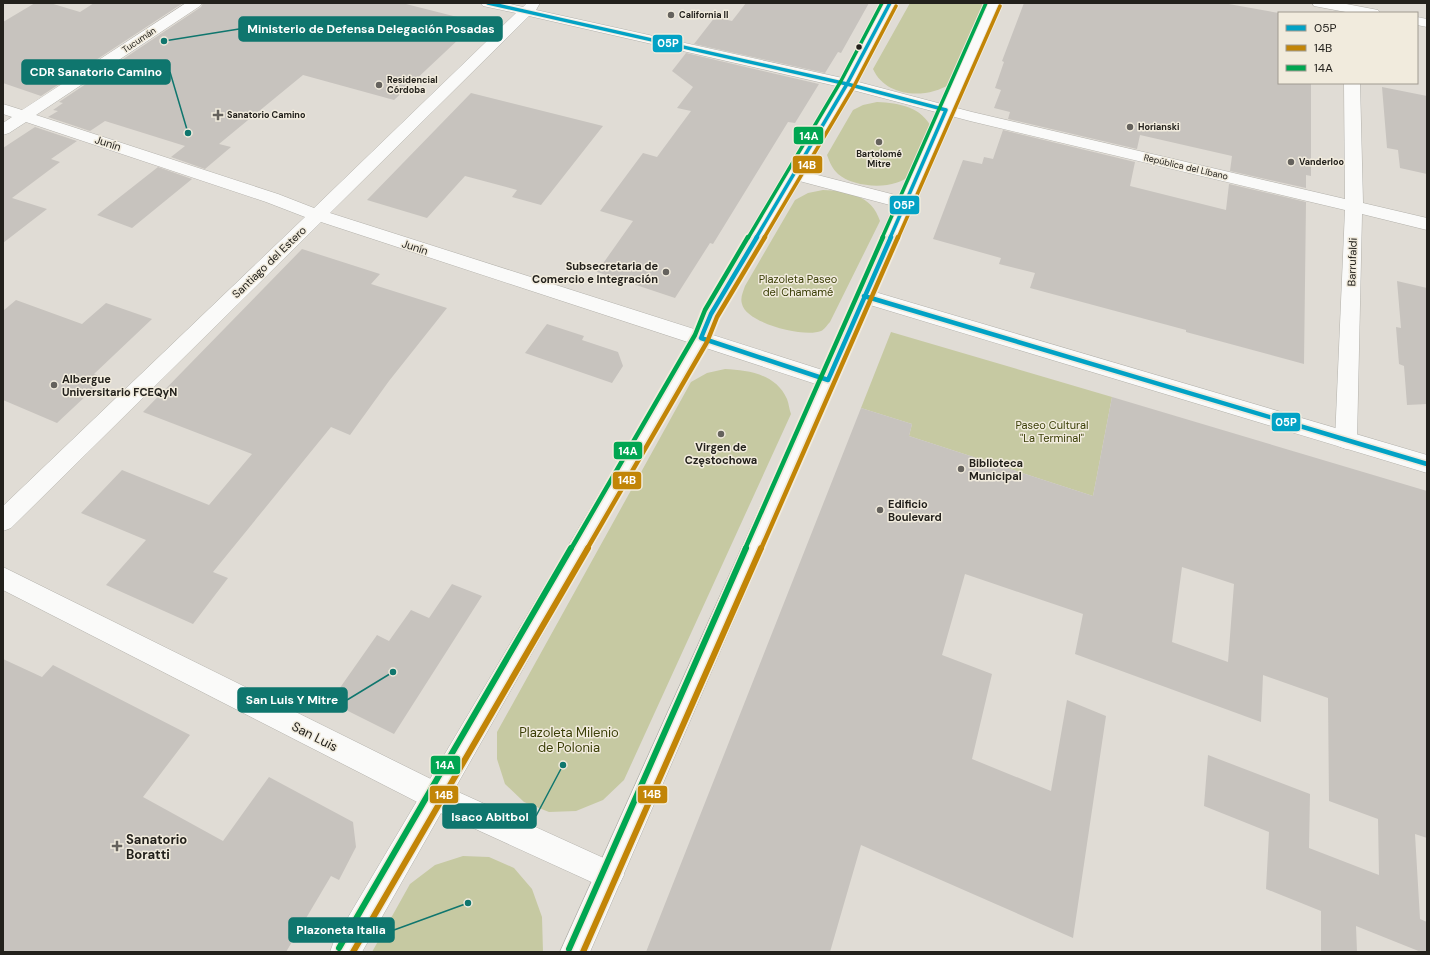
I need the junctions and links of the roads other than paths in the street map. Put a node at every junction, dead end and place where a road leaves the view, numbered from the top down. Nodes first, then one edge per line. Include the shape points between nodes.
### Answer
1 (194, 3) edge
2 (488, 3) edge
3 (890, 3) edge
4 (994, 3) edge
5 (1319, 3) edge
6 (530, 8) edge
7 (1350, 8) edge
8 (1368, 12) edge
9 (847, 84) junction
10 (1352, 84) edge
11 (3, 109) edge
12 (946, 110) junction
13 (24, 116) junction
14 (3, 130) edge
15 (794, 174) junction
16 (905, 203) junction
17 (1354, 207) junction
18 (317, 215) junction
19 (1427, 224) edge
20 (864, 296) junction
21 (701, 338) junction
22 (828, 380) junction
23 (1346, 440) junction
24 (1427, 464) edge
25 (3, 521) edge
26 (3, 578) edge
27 (435, 796) junction
28 (609, 875) junction
29 (345, 952) edge
30 (575, 952) edge

1 - 13 street, Tucumán
2 - 6 street, República del Líbano
3 - 9 street
4 - 12 street
5 - 7 street
6 - 9 street, República del Líbano
6 - 18 street, Santiago del Estero
7 - 8 street
9 - 12 street, República del Líbano
9 - 15 street
10 - 17 street, Barrufaldi
11 - 13 street, Junín
12 - 16 street
12 - 17 street, República del Líbano
13 - 14 street, Tucumán
13 - 18 street, Junín
15 - 16 street
15 - 21 street via 712,314
16 - 20 street
17 - 19 street, República del Líbano
17 - 23 street, Barrufaldi
18 - 21 street, Junín
18 - 25 street, Santiago del Estero
20 - 22 street
20 - 23 street
21 - 22 street, Junín
21 - 27 street
22 - 28 street
23 - 24 street
26 - 27 street, San Luis
27 - 28 street, San Luis
27 - 29 street
28 - 30 street

